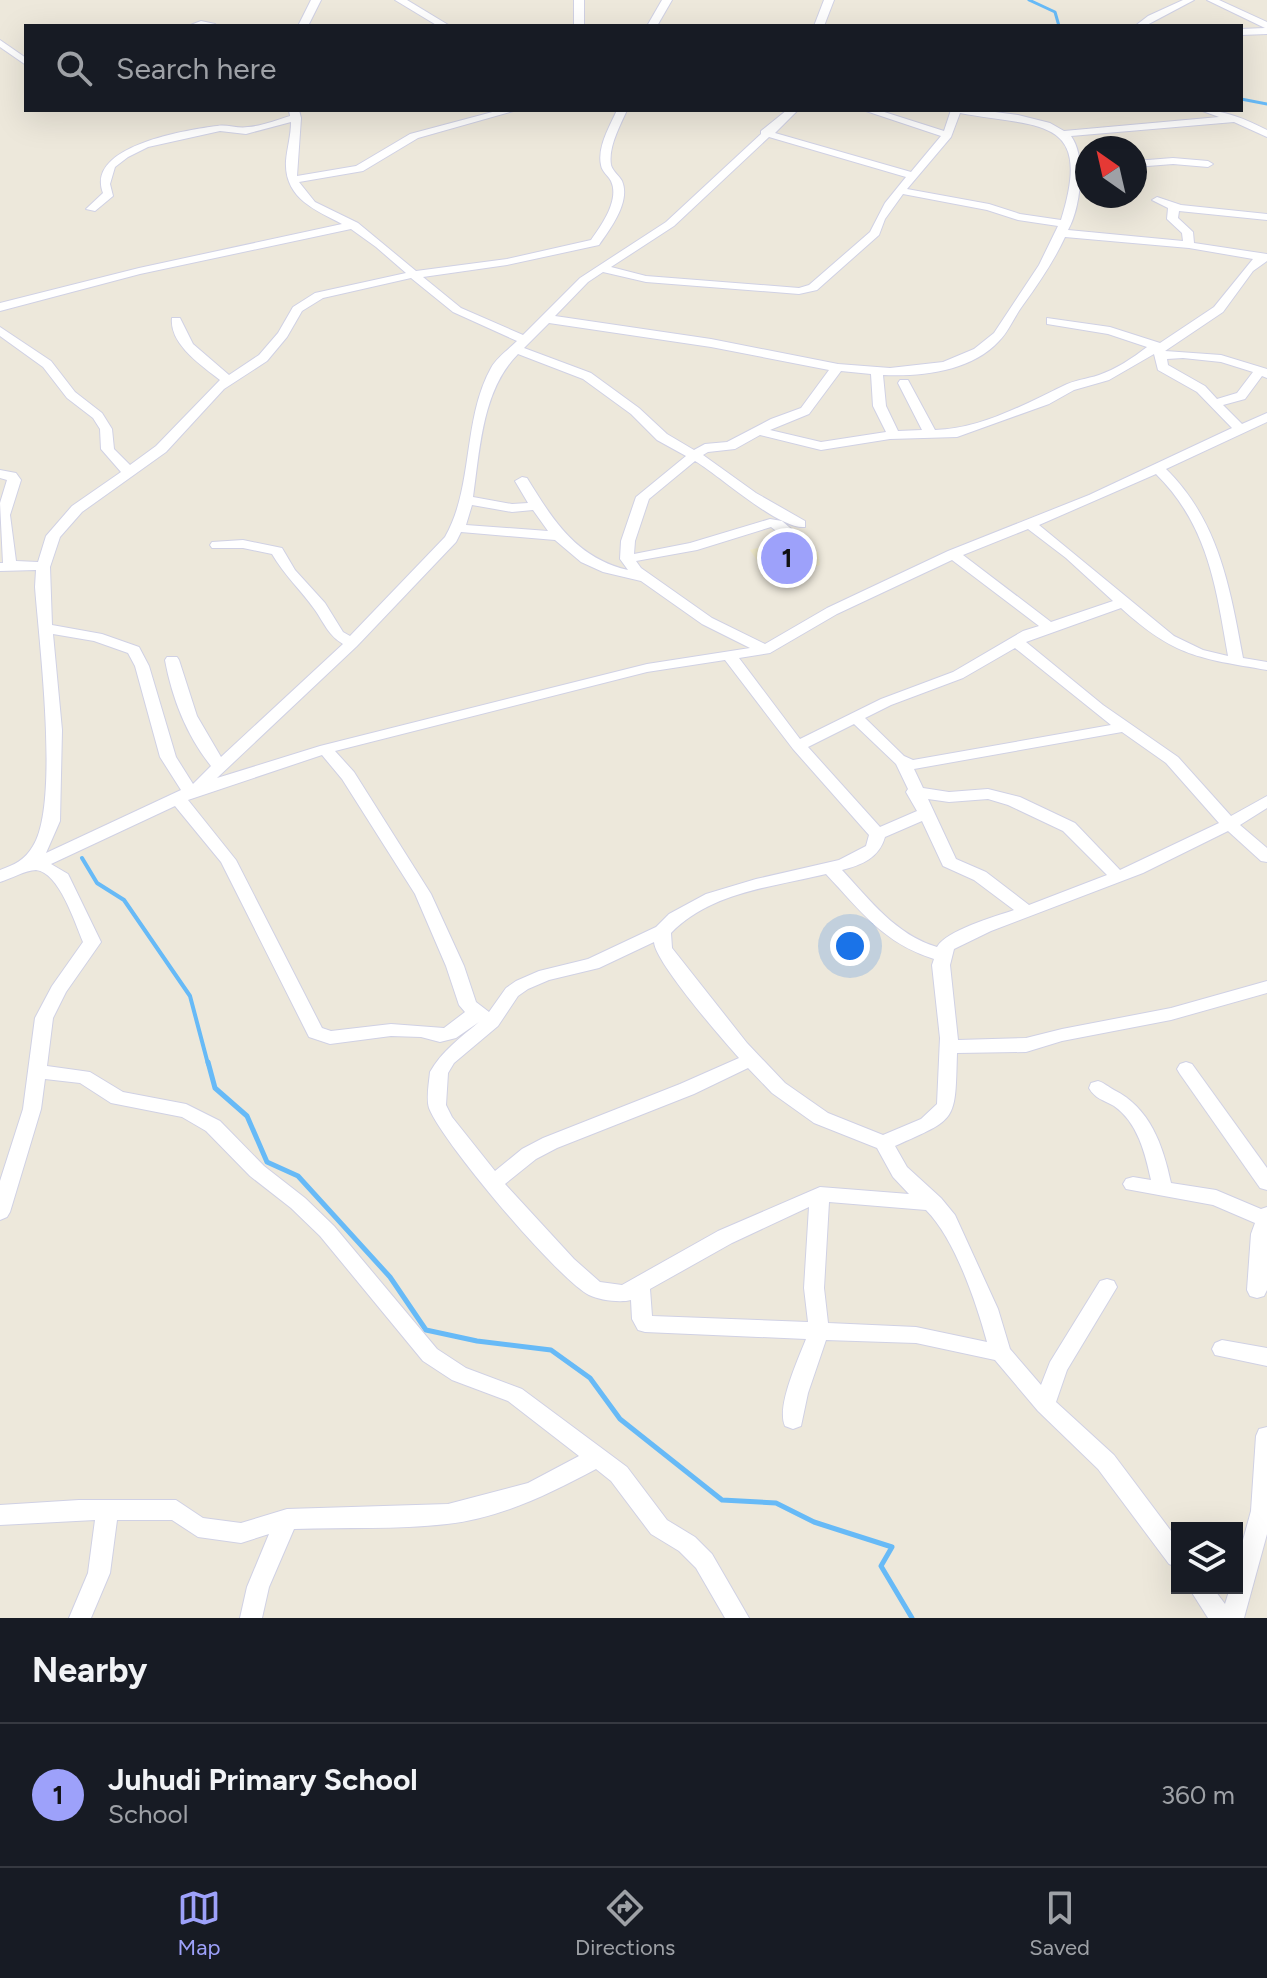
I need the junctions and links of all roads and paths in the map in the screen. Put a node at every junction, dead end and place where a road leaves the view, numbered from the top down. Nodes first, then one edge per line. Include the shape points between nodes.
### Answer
1 (316, 0) edge
2 (415, 0) edge
3 (579, 0) edge
4 (667, 0) edge
5 (829, 0) edge
6 (1189, 0) edge
7 (1212, 0) edge
8 (401, 1) edge
9 (433, 21) junction
10 (304, 24) edge
11 (425, 24) edge
12 (440, 24) edge
13 (579, 24) edge
14 (653, 24) edge
15 (820, 24) edge
16 (1143, 24) edge
17 (1267, 28) edge
18 (1243, 32) edge
19 (0, 43) edge
20 (24, 61) edge
21 (504, 112) edge
22 (621, 112) edge
23 (788, 112) edge
24 (874, 112) edge
25 (955, 112) edge
26 (974, 112) edge
27 (1211, 112) edge
28 (295, 114) edge
29 (1234, 119) junction
30 (765, 133) junction
31 (1063, 134) junction
32 (1267, 134) edge
33 (947, 135) junction
34 (1075, 150) edge
35 (1147, 163) edge
36 (1208, 164) dead end
37 (914, 176) junction
38 (293, 180) junction
39 (1075, 188) edge
40 (901, 191) junction
41 (1157, 200) dead end
42 (1174, 206) junction
43 (91, 209) dead end
44 (1267, 217) edge
45 (354, 225) junction
46 (1065, 229) junction
47 (1189, 245) junction
48 (1264, 257) edge
49 (603, 269) junction
50 (416, 274) junction
51 (0, 307) edge
52 (548, 319) junction
53 (176, 321) dead end
54 (1051, 321) dead end
55 (0, 331) edge
56 (519, 345) junction
57 (1158, 350) junction
58 (836, 369) junction
59 (877, 372) junction
60 (1263, 372) edge
61 (228, 380) junction
62 (904, 383) dead end
63 (1216, 403) junction
64 (1264, 422) edge
65 (1240, 429) junction
66 (759, 431) junction
67 (930, 433) junction
68 (895, 435) junction
69 (697, 457) junction
70 (1158, 468) junction
71 (129, 473) junction
72 (0, 474) edge
73 (522, 481) dead end
74 (466, 500) junction
75 (538, 506) junction
76 (800, 524) dead end
77 (1031, 525) junction
78 (457, 528) junction
79 (561, 536) junction
80 (797, 540) dead end
81 (217, 545) dead end
82 (953, 554) junction
83 (627, 559) junction
84 (5, 567) edge
85 (43, 567) junction
86 (646, 579) junction
87 (1125, 602) junction
88 (1048, 626) junction
89 (45, 628) junction
90 (1016, 641) junction
91 (352, 643) junction
92 (765, 650) junction
93 (730, 657) junction
94 (172, 660) dead end
95 (1236, 660) junction
96 (1267, 666) edge
97 (856, 718) junction
98 (1124, 727) junction
99 (798, 746) junction
100 (325, 749) junction
101 (904, 764) junction
102 (220, 766) junction
103 (914, 792) junction
104 (187, 793) junction
105 (1267, 801) edge
106 (926, 813) junction
107 (1229, 826) junction
108 (877, 834) junction
109 (1267, 857) edge
110 (33, 864) junction
111 (830, 868) junction
112 (0, 876) edge
113 (1118, 877) junction
114 (1027, 912) junction
115 (662, 931) junction
116 (942, 955) junction
117 (1267, 987) edge
118 (484, 1017) junction
119 (949, 1047) junction
120 (752, 1059) junction
121 (1186, 1069) dead end
122 (37, 1071) junction
123 (1098, 1088) dead end
124 (884, 1143) junction
125 (493, 1183) junction
126 (1267, 1183) edge
127 (1133, 1184) dead end
128 (1162, 1189) junction
129 (820, 1194) junction
130 (934, 1203) junction
131 (0, 1212) edge
132 (1267, 1218) edge
133 (1107, 1287) dead end
134 (640, 1288) junction
135 (1257, 1290) dead end
136 (819, 1330) junction
137 (1222, 1349) dead end
138 (1001, 1353) junction
139 (1267, 1357) edge
140 (1045, 1405) junction
141 (793, 1420) dead end
142 (1267, 1436) edge
143 (598, 1457) junction
144 (107, 1511) junction
145 (0, 1515) edge
146 (287, 1519) junction
147 (1171, 1549) edge
148 (1204, 1594) edge
149 (80, 1618) edge
150 (251, 1618) edge
151 (738, 1618) edge
152 (1222, 1618) edge
153 (1233, 1618) edge

1 - 10 street
2 - 8 street
3 - 13 street
4 - 14 street
5 - 15 street
6 - 16 street
7 - 17 street
8 - 9 street
9 - 11 street
9 - 12 street
17 - 18 street
19 - 20 street
21 - 38 street via 414,136 359,169
22 - 50 street via 606,160 618,194 595,243
23 - 30 street
24 - 33 street
25 - 33 street
26 - 31 street via 1035,122
27 - 29 street
28 - 38 street
28 - 43 street via 246,131 210,129 135,149 110,166 105,184 109,194
29 - 31 street
29 - 32 street
30 - 37 street
30 - 49 street via 670,224
31 - 34 street
33 - 37 street
35 - 36 street
37 - 40 street
38 - 45 street via 315,207
39 - 46 street
40 - 46 street via 989,207
40 - 49 street via 876,223 875,233 808,290 721,287
41 - 42 street
42 - 44 street
42 - 47 street via 1172,219 1187,232
45 - 50 street
45 - 51 street
46 - 47 street
46 - 59 street via 996,339 979,352 946,366
47 - 48 street
48 - 57 street via 1217,311
49 - 52 street via 584,280
50 - 56 street via 454,308
50 - 61 street via 305,302 270,351
52 - 56 street
52 - 58 street via 629,328
53 - 61 street via 192,349
54 - 57 street via 1110,331
55 - 71 street via 47,364 78,403 98,416 106,429 107,450
56 - 69 street via 587,376 662,437
56 - 74 street via 497,368 485,396
57 - 60 street via 1175,358 1189,354 1236,361
57 - 63 street via 1162,367
57 - 67 street via 981,427
58 - 59 street
58 - 66 street via 805,411
59 - 68 street via 879,403
60 - 63 street via 1241,396
61 - 71 street via 161,449
62 - 67 street
63 - 65 street
64 - 65 street
65 - 70 street
66 - 68 street via 821,446
66 - 69 street via 730,446 705,448
67 - 68 street
69 - 76 street
69 - 83 street via 643,497
70 - 77 street
70 - 95 street via 1182,492 1213,545
71 - 85 street via 63,522
72 - 84 street via 14,480 3,515
73 - 75 street
74 - 75 street via 512,508
74 - 78 street
75 - 79 street
77 - 82 street
77 - 87 street
78 - 79 street
78 - 91 street via 433,561
79 - 86 street via 596,564
80 - 83 street via 770,523
81 - 91 street via 277,551 338,635
82 - 88 street
82 - 92 street via 832,611
83 - 86 street
84 - 85 street
85 - 89 street
86 - 92 street via 707,621
87 - 88 street
87 - 95 street via 1184,647
88 - 90 street
89 - 104 street via 134,650 168,757
89 - 112 street via 54,730 52,821 40,850 20,868
90 - 97 street via 958,675
90 - 98 street
91 - 102 street
92 - 93 street
93 - 99 street
93 - 100 street via 639,670
94 - 102 street via 199,735
95 - 96 street
97 - 99 street
97 - 101 street
98 - 101 street
98 - 107 street via 1184,771
99 - 108 street
100 - 104 street
100 - 118 street via 423,894 468,1005
101 - 103 street
102 - 104 street
103 - 106 street
103 - 113 street via 995,795 1014,801 1069,827
104 - 110 street
104 - 118 street via 228,860 315,1032 330,1038 391,1030 440,1036
105 - 107 street
106 - 108 street
106 - 114 street via 949,862 980,876
107 - 109 street
107 - 113 street
108 - 111 street via 871,851
110 - 112 street
110 - 122 street via 58,873 92,942 48,1007
111 - 115 street via 709,901 683,912
111 - 116 street via 888,929 916,947
113 - 114 street
114 - 116 street via 960,937
115 - 118 street via 593,964 522,985
115 - 120 street via 663,948 673,964
116 - 119 street
117 - 119 street via 1026,1045
118 - 125 street via 448,1058 435,1088 445,1121
119 - 124 street via 943,1112
120 - 124 street via 808,1111
120 - 125 street via 550,1143
121 - 126 street
122 - 131 street via 32,1109
122 - 143 street via 84,1077 118,1098 202,1118 327,1231 430,1355 459,1374 515,1395
123 - 128 street via 1134,1114 1152,1145
124 - 130 street via 900,1172
125 - 134 street via 595,1289 617,1295
127 - 128 street
128 - 132 street via 1216,1198
129 - 130 street
129 - 134 street via 725,1237
129 - 136 street via 814,1288
130 - 138 street via 948,1220 977,1282
132 - 135 street
133 - 140 street via 1057,1368
134 - 136 street via 645,1324
136 - 138 street via 939,1338
136 - 141 street
137 - 139 street
138 - 140 street
140 - 147 street via 1106,1462
142 - 153 street via 1262,1511
143 - 146 street via 534,1491 464,1512
143 - 151 street via 627,1483 659,1527 704,1561
144 - 145 street
144 - 146 street via 176,1510 198,1527 241,1533
144 - 149 street via 99,1573
146 - 150 street via 258,1587
148 - 152 street

